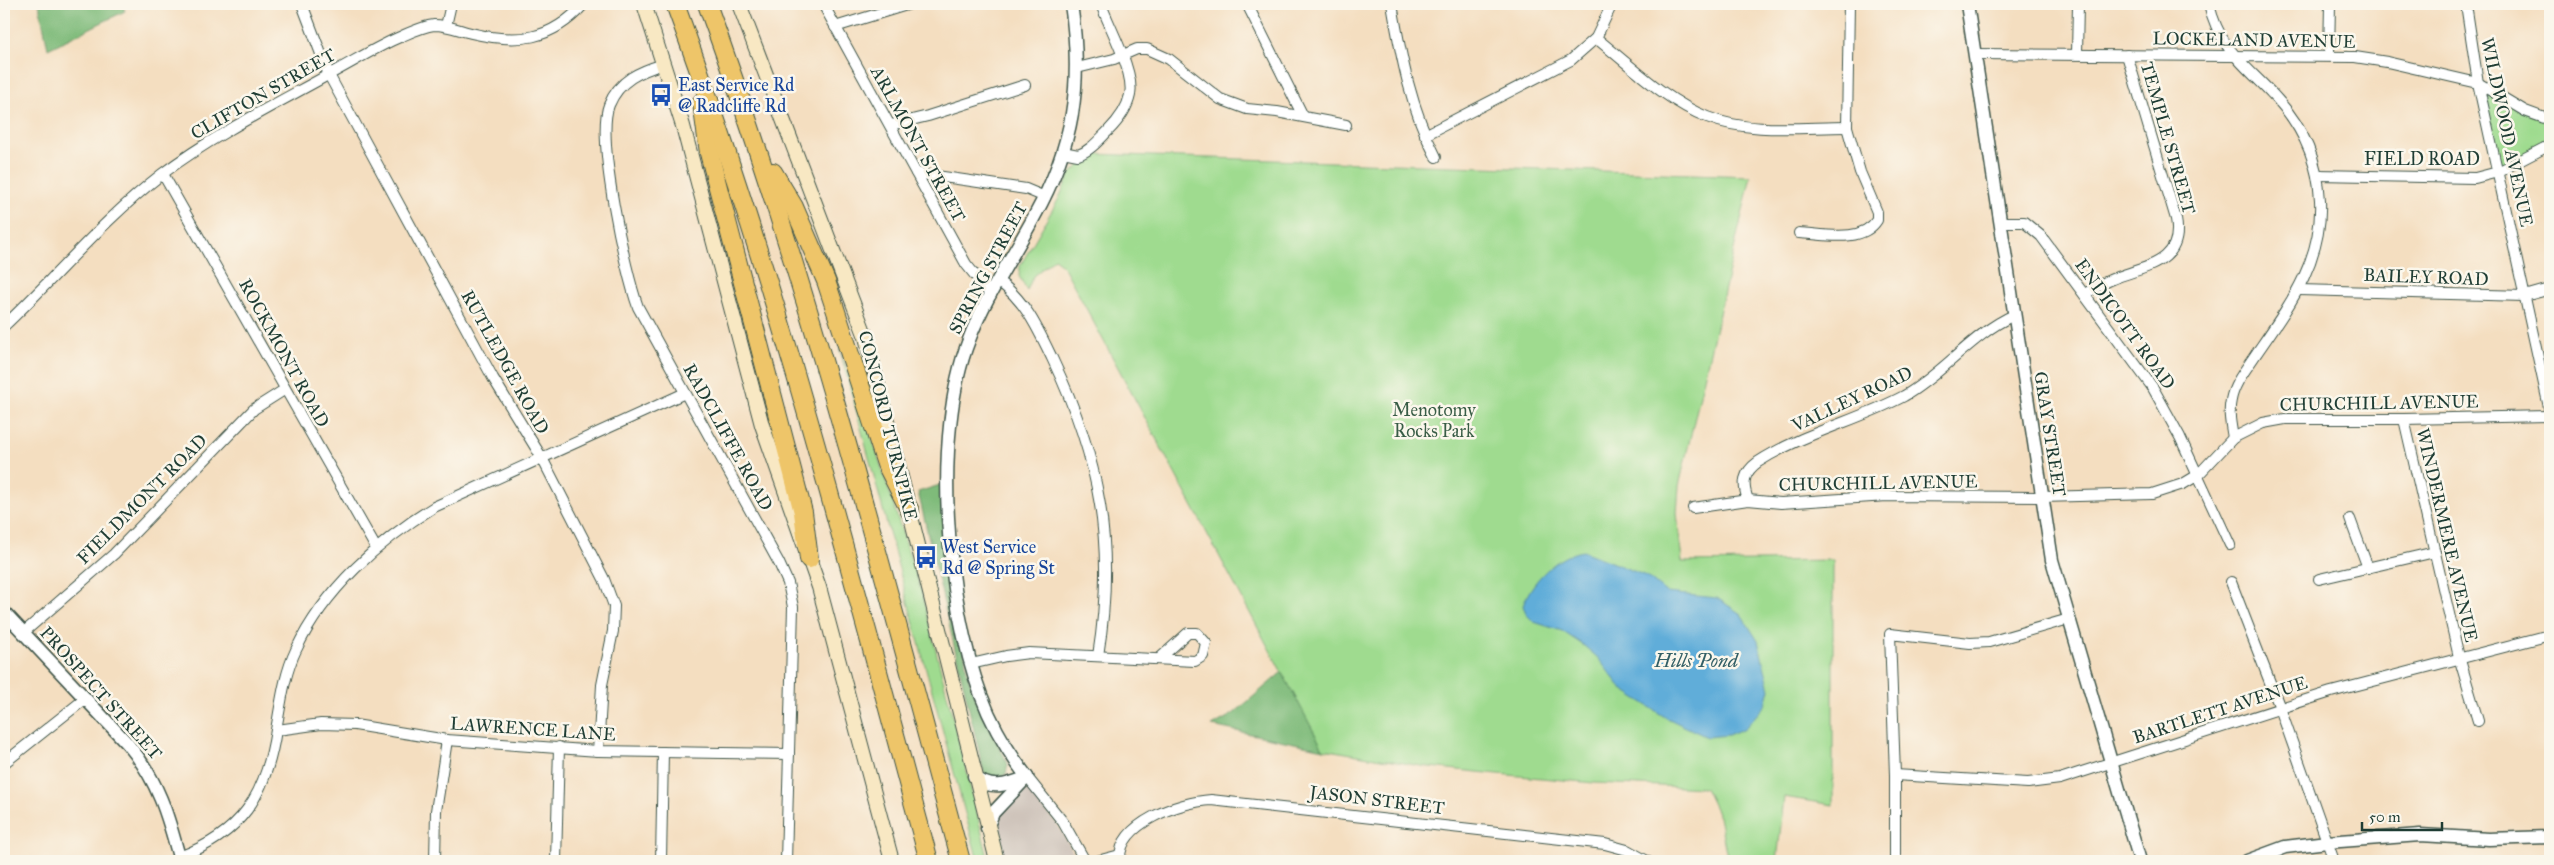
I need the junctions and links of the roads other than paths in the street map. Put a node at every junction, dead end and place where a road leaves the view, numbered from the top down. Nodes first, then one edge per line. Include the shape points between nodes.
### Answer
1 (302, 4) edge
2 (451, 4) edge
3 (584, 4) edge
4 (644, 4) edge
5 (675, 4) edge
6 (707, 4) edge
7 (739, 4) edge
8 (823, 4) edge
9 (910, 4) edge
10 (1071, 4) edge
11 (1101, 4) edge
12 (1247, 4) edge
13 (1392, 4) edge
14 (1612, 4) edge
15 (1849, 4) edge
16 (1967, 4) edge
17 (2078, 4) edge
18 (2209, 4) edge
19 (2330, 4) edge
20 (2466, 4) edge
21 (446, 26) junction
22 (835, 27) junction
23 (1596, 38) junction
24 (1975, 54) junction
25 (2077, 54) junction
26 (2126, 55) junction
27 (2233, 55) junction
28 (2329, 55) junction
29 (1121, 56) junction
30 (664, 64) junction
31 (1077, 68) junction
32 (698, 70) junction
33 (329, 75) junction
34 (2478, 83) junction
35 (1025, 85) dead end
36 (1303, 116) junction
37 (2550, 120) edge
38 (891, 125) junction
39 (1346, 125) dead end
40 (1848, 127) junction
41 (1425, 135) junction
42 (755, 140) junction
43 (2550, 145) edge
44 (1063, 152) junction
45 (1436, 157) dead end
46 (2498, 172) junction
47 (916, 173) junction
48 (162, 174) junction
49 (2317, 175) junction
50 (1045, 197) junction
51 (2000, 222) junction
52 (1799, 233) dead end
53 (998, 281) junction
54 (2550, 289) edge
55 (2299, 290) junction
56 (991, 294) junction
57 (2085, 294) junction
58 (2525, 296) junction
59 (2014, 315) junction
60 (4, 326) edge
61 (284, 390) junction
62 (685, 393) junction
63 (2550, 414) edge
64 (2404, 419) junction
65 (2233, 438) junction
66 (542, 458) junction
67 (2198, 475) junction
68 (2042, 497) junction
69 (1748, 500) junction
70 (1693, 508) dead end
71 (910, 511) junction
72 (2350, 518) dead end
73 (2230, 545) dead end
74 (376, 548) junction
75 (2435, 552) junction
76 (809, 559) junction
77 (2368, 568) junction
78 (2319, 579) dead end
79 (2231, 582) dead end
80 (4, 612) edge
81 (2069, 619) junction
82 (24, 633) junction
83 (2550, 635) edge
84 (1098, 656) junction
85 (2460, 657) junction
86 (1159, 659) dead end
87 (971, 664) junction
88 (86, 698) junction
89 (2280, 708) junction
90 (2478, 721) dead end
91 (277, 730) junction
92 (447, 740) junction
93 (559, 747) junction
94 (598, 751) junction
95 (663, 752) junction
96 (789, 754) junction
97 (2110, 762) junction
98 (4, 763) edge
99 (1895, 775) junction
100 (974, 776) junction
101 (1027, 777) junction
102 (987, 828) junction
103 (2550, 837) edge
104 (2327, 842) junction
105 (1120, 858) edge
106 (1640, 858) edge
107 (179, 859) edge
108 (435, 861) edge
109 (556, 861) edge
110 (660, 861) edge
111 (786, 861) edge
112 (892, 861) edge
113 (929, 861) edge
114 (961, 861) edge
115 (997, 861) edge
116 (1085, 861) edge
117 (1097, 861) edge
118 (1647, 861) edge
119 (1895, 861) edge
120 (2140, 861) edge
121 (2247, 861) edge
122 (2334, 861) edge

1 - 33 street, RUTLEDGE ROAD
2 - 21 street
3 - 21 street, CLIFTON STREET via 553,30 521,39 493,38
4 - 30 main road
5 - 32 highway
6 - 42 highway
7 - 71 main road, CONCORD TURNPIKE via 802,174 860,317
8 - 22 street, ARLMONT STREET
9 - 22 street
10 - 31 street, SPRING STREET
11 - 29 street
12 - 36 street
13 - 41 street via 1405,72
14 - 23 street
15 - 40 street
16 - 24 street, GRAY STREET
17 - 25 street
18 - 27 street via 2219,36
19 - 28 street
20 - 34 street, WILDWOOD AVENUE
21 - 33 street, CLIFTON STREET via 433,25 401,36
22 - 38 street, ARLMONT STREET
23 - 40 street via 1673,98 1708,117 1746,126
23 - 41 street via 1571,60
24 - 25 street, LOCKELAND AVENUE
24 - 51 street, GRAY STREET
25 - 26 street, LOCKELAND AVENUE
26 - 27 street, LOCKELAND AVENUE
26 - 57 street, TEMPLE STREET via 2176,219 2178,240 2167,256 2156,263 2109,280
27 - 28 street, LOCKELAND AVENUE
27 - 49 street via 2292,118 2312,155
28 - 34 street, LOCKELAND AVENUE via 2387,62
29 - 31 street
29 - 36 street via 1140,49 1155,51 1220,99 1247,109
29 - 44 street via 1131,90 1124,112 1083,153 1075,156
30 - 62 street, RADCLIFFE ROAD via 638,72 622,85 609,106 604,132 631,288 647,325
30 - 76 main road via 762,425
31 - 44 street, SPRING STREET via 1073,112
32 - 76 highway via 709,153 801,504
32 - 113 highway via 795,368
33 - 48 street, CLIFTON STREET via 222,134
33 - 66 street, RUTLEDGE ROAD via 493,378
34 - 37 street, LOCKELAND AVENUE via 2525,111
34 - 46 street, WILDWOOD AVENUE
35 - 38 street
36 - 39 street
38 - 47 street, ARLMONT STREET
40 - 52 street via 1877,220 1866,233
41 - 45 street
42 - 71 highway via 794,207 820,268 886,464
42 - 114 highway via 836,399
43 - 46 street, FIELD ROAD
44 - 50 street, SPRING STREET
46 - 49 street, FIELD ROAD via 2475,178
46 - 58 street, WILDWOOD AVENUE
47 - 50 street via 1026,189
47 - 56 street, ARLMONT STREET via 969,270
48 - 60 street, CLIFTON STREET via 114,215
48 - 61 street, ROCKMONT ROAD via 236,299
49 - 55 street via 2320,222 2317,242
50 - 53 street, SPRING STREET
51 - 57 street, ENDICOTT ROAD via 2024,222 2033,227
51 - 59 street, GRAY STREET
53 - 56 street, SPRING STREET
53 - 84 street via 1018,299 1035,324 1069,397 1090,456 1103,521 1106,565 1106,601
54 - 58 street, BAILEY ROAD
55 - 58 street, BAILEY ROAD
55 - 65 street via 2239,380 2229,414
56 - 87 street, SPRING STREET via 961,364 950,435 948,496 952,561
57 - 67 street, ENDICOTT ROAD via 2153,388
58 - 63 street, WILDWOOD AVENUE
59 - 68 street, GRAY STREET
59 - 69 street, VALLEY ROAD via 1988,330 1937,374 1903,396 1758,462 1745,475
61 - 74 street, ROCKMONT ROAD
61 - 82 street, FIELDMONT ROAD via 254,409 114,554
62 - 66 street
62 - 96 street, RADCLIFFE ROAD via 791,592
63 - 64 street, CHURCHILL AVENUE
64 - 65 street, CHURCHILL AVENUE via 2285,419 2263,423
64 - 75 street, WINDERMERE AVENUE
65 - 67 street, CHURCHILL AVENUE
66 - 74 street via 434,507
66 - 94 street, RUTLEDGE ROAD via 604,579 614,606 613,631 602,685
67 - 68 street, CHURCHILL AVENUE via 2183,484 2152,494
67 - 73 street, ENDICOTT ROAD
68 - 69 street, CHURCHILL AVENUE via 1895,495 1781,503
68 - 81 street, GRAY STREET via 2052,560
69 - 70 street, CHURCHILL AVENUE
71 - 100 main road, CONCORD TURNPIKE
72 - 77 street
74 - 91 street via 347,578 296,650 285,682
75 - 77 street
75 - 85 street, WINDERMERE AVENUE
76 - 112 main road
77 - 78 street
79 - 89 street
80 - 82 street, PROSPECT STREET
81 - 97 street, GRAY STREET
81 - 99 street via 1983,643 1890,634
82 - 88 street, PROSPECT STREET
83 - 85 street, BARTLETT AVENUE
84 - 86 street
84 - 87 street via 1024,653
85 - 89 street, BARTLETT AVENUE
85 - 90 street, WINDERMERE AVENUE
87 - 101 street, SPRING STREET via 994,727
88 - 98 street
88 - 107 street, PROSPECT STREET via 152,776 163,800
89 - 97 street, BARTLETT AVENUE
89 - 104 street
91 - 92 street, LAWRENCE LANE via 321,724 355,725
91 - 107 street via 267,770 239,821 209,844
92 - 93 street, LAWRENCE LANE
92 - 108 street via 436,811
93 - 94 street, LAWRENCE LANE
93 - 109 street
94 - 95 street, LAWRENCE LANE
95 - 96 street, LAWRENCE LANE
95 - 110 street
96 - 111 street, RADCLIFFE ROAD
97 - 99 street, BARTLETT AVENUE via 2060,778 2028,783
97 - 120 street, GRAY STREET
99 - 119 street
100 - 101 street via 984,784 995,786
100 - 102 main road, CONCORD TURNPIKE
101 - 102 street via 993,813
101 - 116 street, SPRING STREET via 1063,822
102 - 115 main road, CONCORD TURNPIKE
103 - 104 street via 2489,839 2420,835
104 - 121 street via 2285,847
104 - 122 street
105 - 106 street, JASON STREET via 1120,849 1127,838 1155,816 1185,804 1218,800 1605,844
105 - 117 street, JASON STREET
106 - 118 street, JASON STREET

